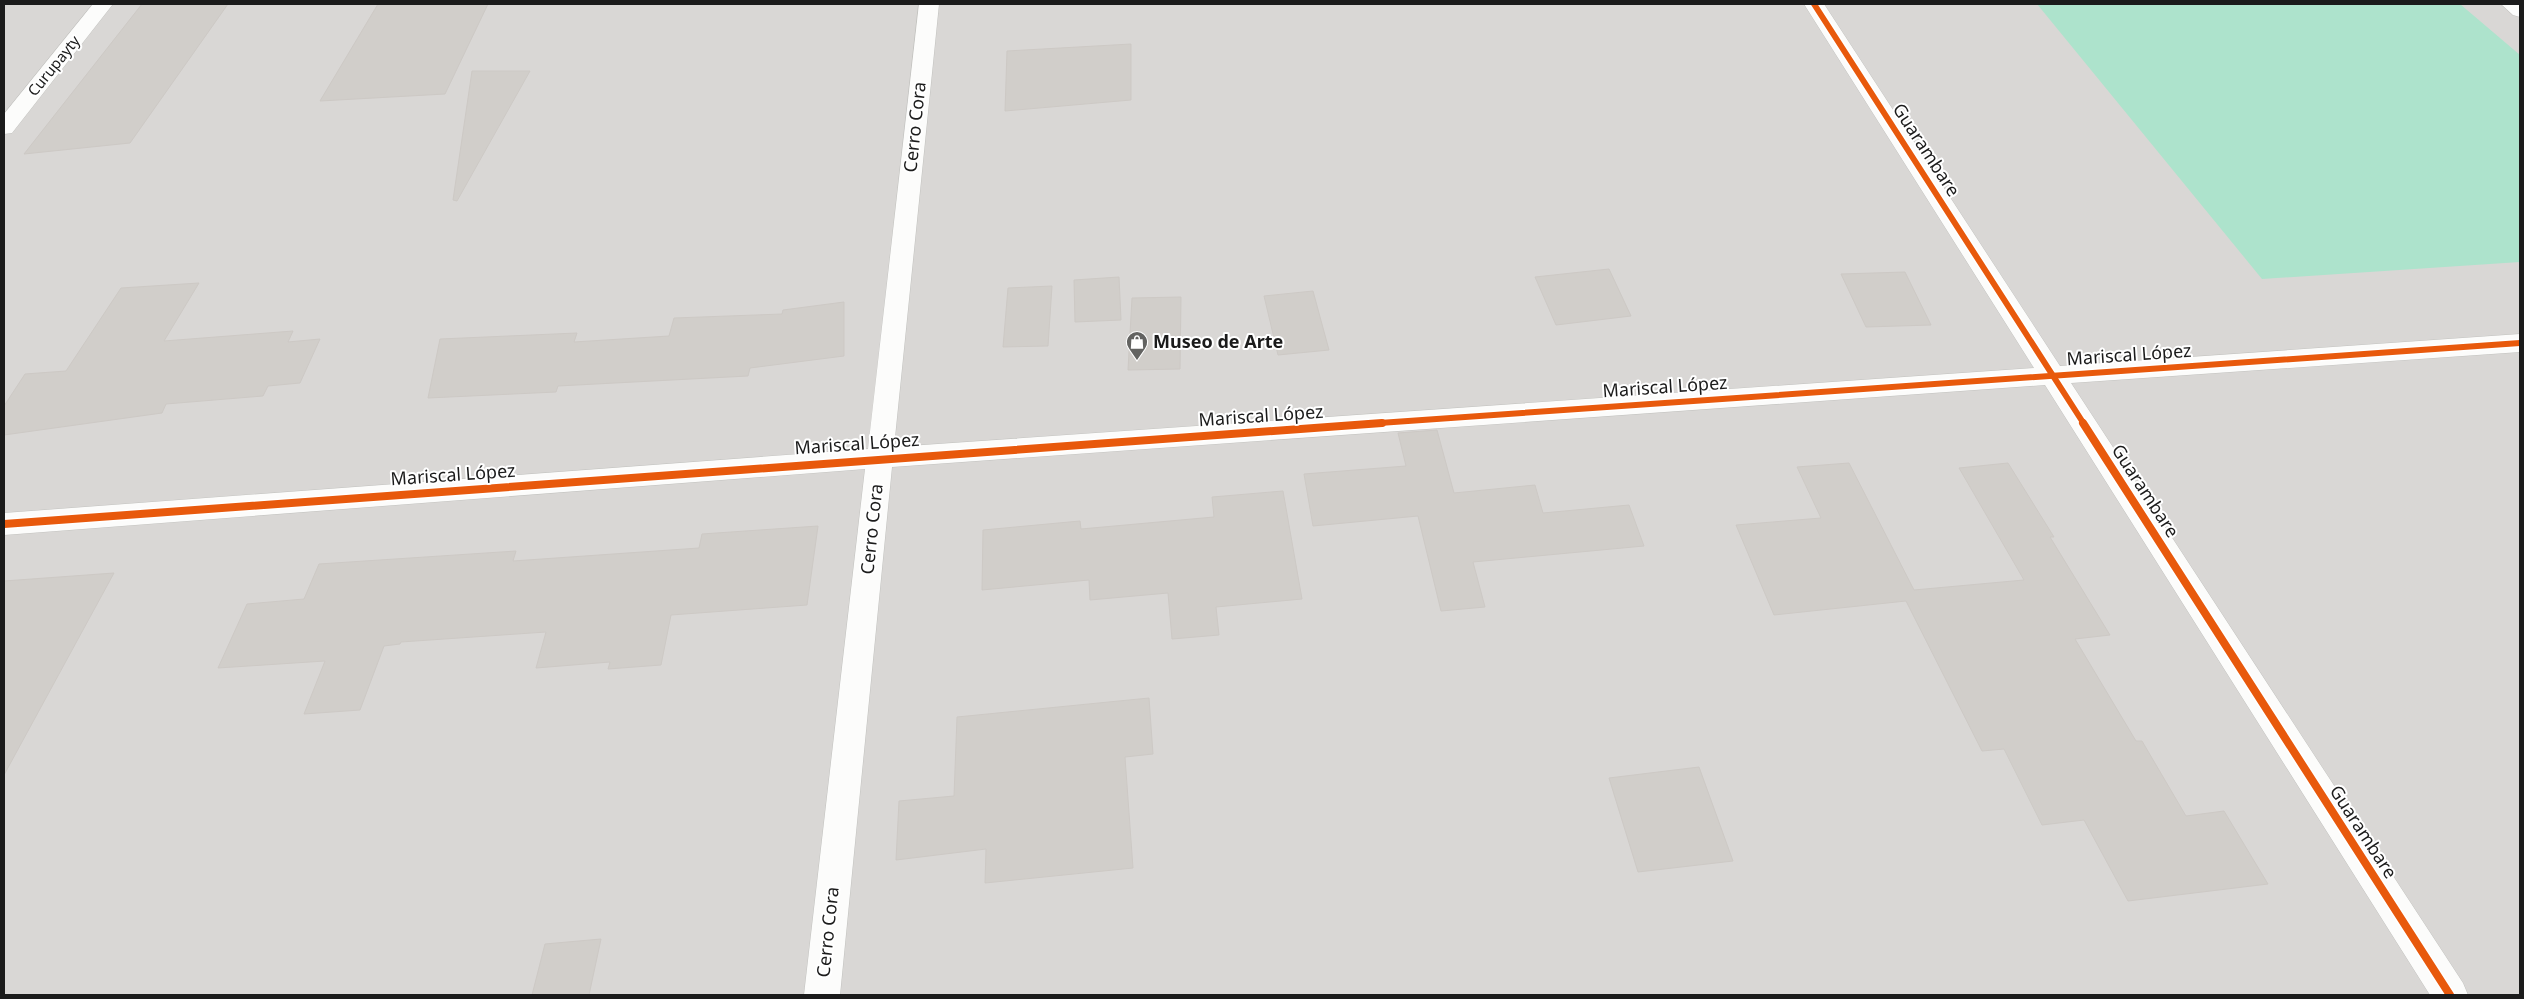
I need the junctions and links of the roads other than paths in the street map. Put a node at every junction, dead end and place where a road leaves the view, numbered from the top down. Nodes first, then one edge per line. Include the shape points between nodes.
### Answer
1 (103, 4) edge
2 (928, 4) edge
3 (1814, 4) edge
4 (2512, 4) edge
5 (2520, 11) edge
6 (4, 128) edge
7 (2520, 343) edge
8 (2052, 375) junction
9 (880, 458) junction
10 (4, 524) edge
11 (822, 995) edge
12 (2450, 995) edge

1 - 6 street, Curupayty
2 - 9 street, Cerro Cora
3 - 8 street, Guarambare
4 - 5 street
7 - 8 street, Mariscal López
8 - 9 street, Mariscal López
8 - 12 street, Guarambare
9 - 10 street, Mariscal López
9 - 11 street, Cerro Cora

